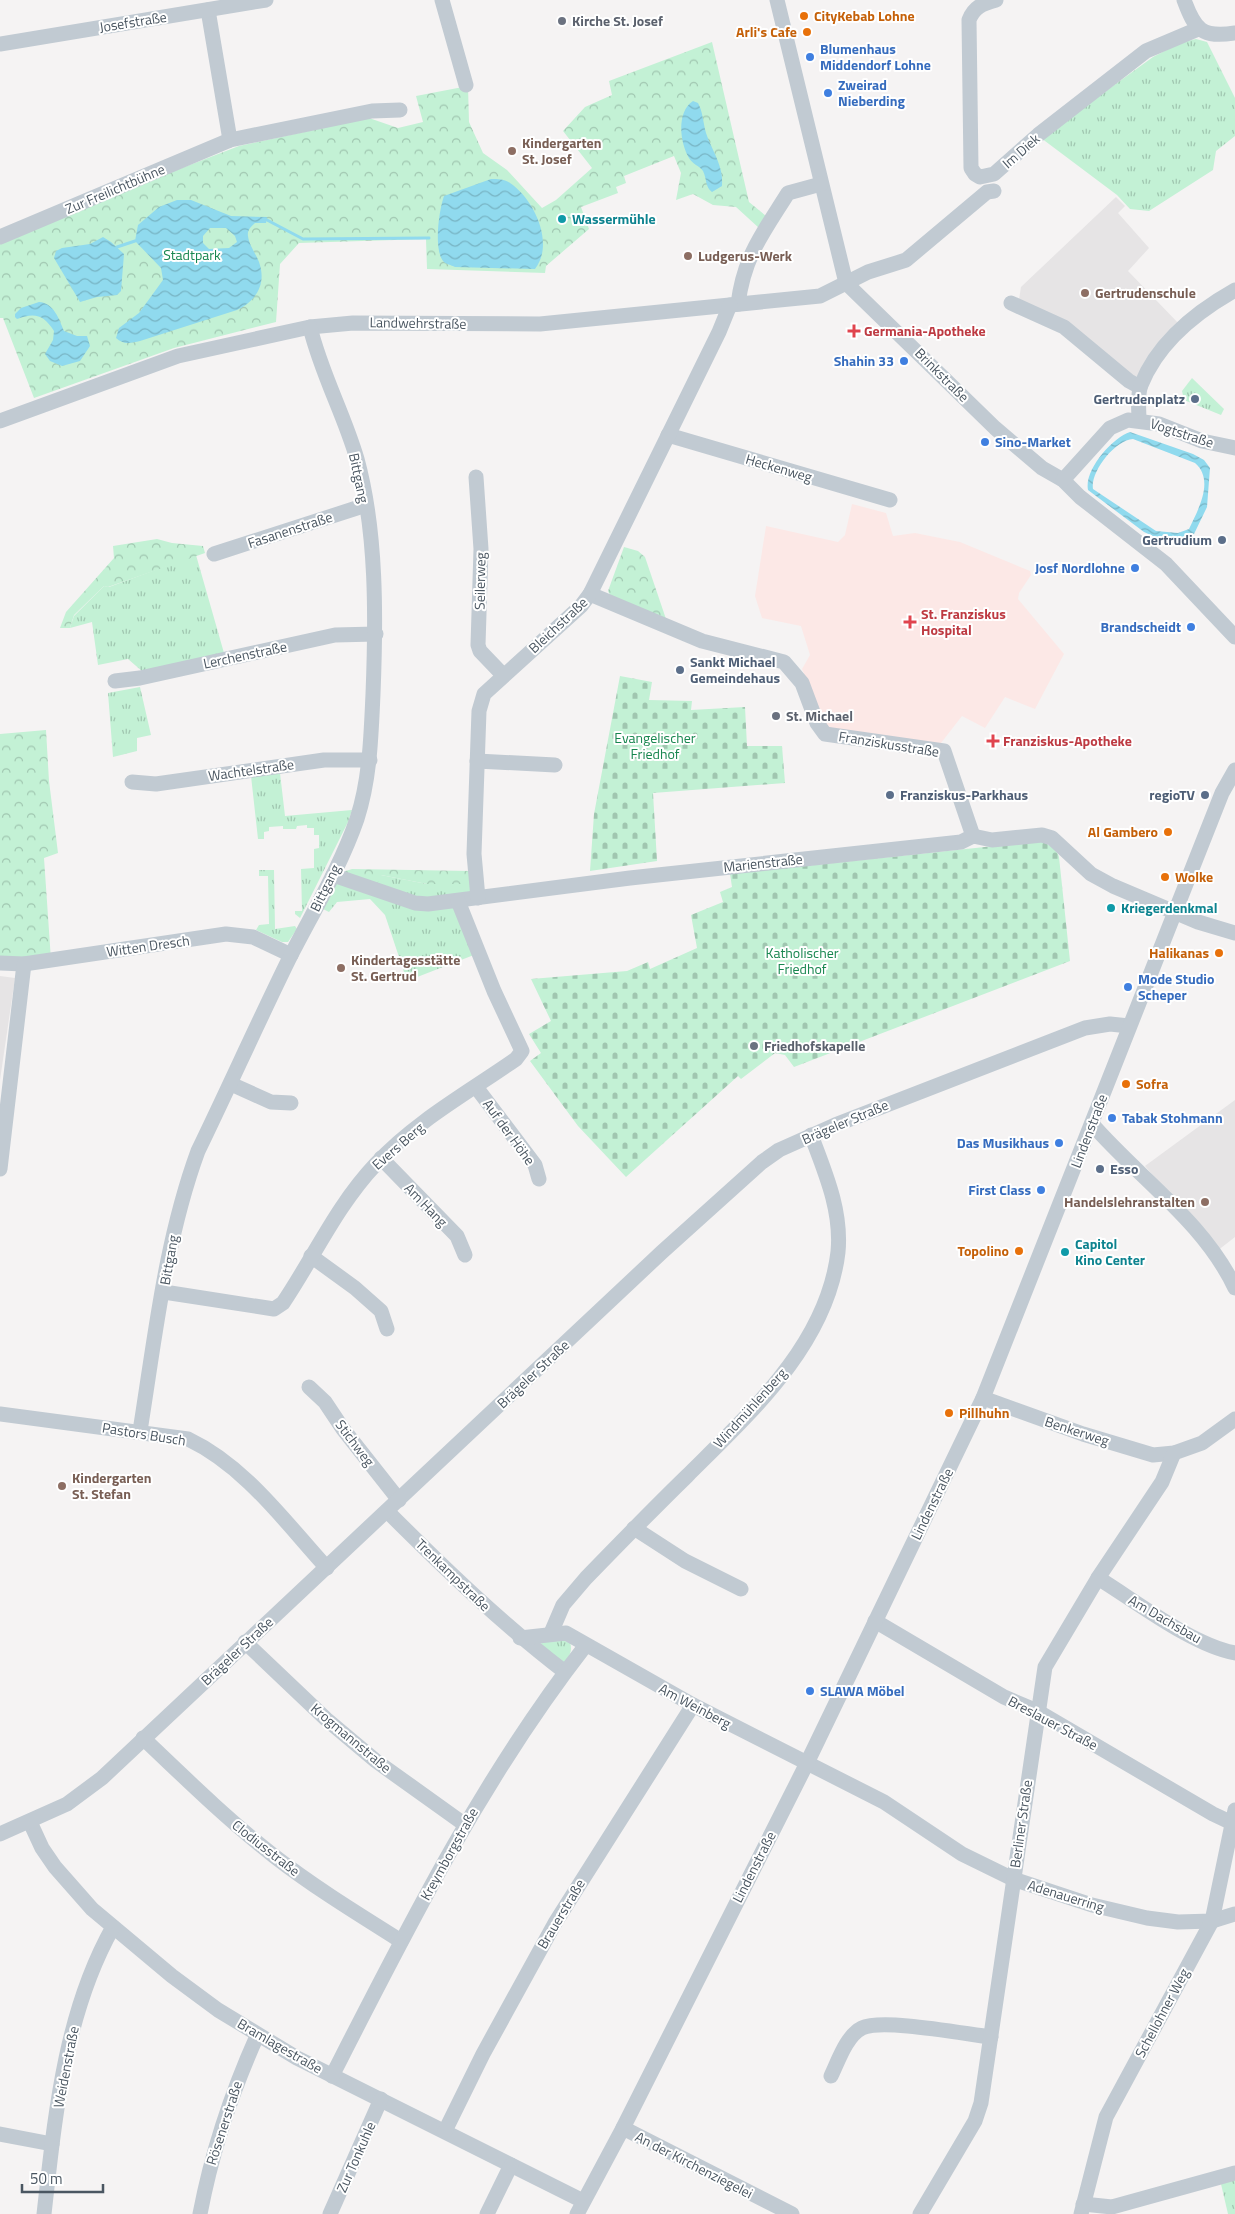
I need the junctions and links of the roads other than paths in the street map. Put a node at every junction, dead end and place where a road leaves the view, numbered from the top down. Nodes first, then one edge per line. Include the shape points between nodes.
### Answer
1 (266, 0) edge
2 (442, 0) edge
3 (777, 0) edge
4 (996, 0) edge
5 (1184, 0) edge
6 (208, 10) junction
7 (1198, 29) junction
8 (1235, 33) edge
9 (0, 44) edge
10 (466, 85) dead end
11 (400, 110) dead end
12 (230, 140) junction
13 (821, 184) junction
14 (994, 191) dead end
15 (0, 237) edge
16 (846, 283) junction
17 (1235, 290) edge
18 (1011, 303) dead end
19 (734, 304) junction
20 (310, 327) junction
21 (1140, 387) junction
22 (1139, 420) junction
23 (0, 421) edge
24 (668, 436) junction
25 (1235, 448) edge
26 (476, 477) dead end
27 (1062, 480) junction
28 (890, 500) dead end
29 (366, 505) junction
30 (214, 554) dead end
31 (590, 594) junction
32 (376, 634) junction
33 (1235, 637) edge
34 (503, 675) junction
35 (115, 681) dead end
36 (370, 760) junction
37 (477, 761) junction
38 (555, 765) dead end
39 (1235, 770) edge
40 (132, 782) dead end
41 (972, 836) junction
42 (333, 875) junction
43 (478, 898) junction
44 (458, 901) junction
45 (1175, 912) junction
46 (1235, 933) edge
47 (291, 956) junction
48 (0, 963) edge
49 (24, 964) junction
50 (1130, 1026) junction
51 (230, 1084) junction
52 (476, 1087) junction
53 (291, 1103) dead end
54 (1092, 1124) junction
55 (811, 1135) junction
56 (381, 1158) junction
57 (0, 1169) edge
58 (539, 1179) dead end
59 (465, 1255) dead end
60 (311, 1256) junction
61 (1235, 1288) edge
62 (164, 1292) junction
63 (387, 1329) dead end
64 (309, 1387) dead end
65 (983, 1398) junction
66 (0, 1414) edge
67 (1235, 1419) edge
68 (140, 1431) junction
69 (1174, 1453) junction
70 (399, 1500) junction
71 (387, 1511) junction
72 (634, 1528) junction
73 (327, 1568) junction
74 (1098, 1578) junction
75 (742, 1590) dead end
76 (875, 1621) junction
77 (551, 1633) junction
78 (520, 1638) junction
79 (245, 1642) junction
80 (586, 1645) junction
81 (1235, 1653) edge
82 (565, 1672) junction
83 (693, 1705) junction
84 (1037, 1711) junction
85 (143, 1738) junction
86 (806, 1763) junction
87 (1234, 1816) edge
88 (30, 1822) junction
89 (464, 1824) junction
90 (0, 1834) edge
91 (1012, 1880) junction
92 (1235, 1914) edge
93 (1212, 1921) junction
94 (113, 1927) junction
95 (401, 1941) junction
96 (257, 2036) junction
97 (991, 2038) junction
98 (332, 2076) junction
99 (830, 2076) dead end
100 (381, 2099) junction
101 (623, 2128) junction
102 (445, 2130) junction
103 (0, 2134) edge
104 (52, 2144) junction
105 (511, 2165) junction
106 (1235, 2173) edge
107 (580, 2208) edge
108 (1082, 2209) edge
109 (44, 2214) edge
110 (200, 2214) edge
111 (330, 2214) edge
112 (487, 2214) edge
113 (792, 2214) edge
114 (920, 2214) edge

1 - 6 street, Josefstraße
2 - 10 street
3 - 13 street
4 - 7 street, Im Diek via 973,10 969,20 971,168 980,177 994,174 1038,135 1146,51
5 - 7 street
6 - 9 street, Josefstraße
6 - 12 street
7 - 8 street via 1209,35
11 - 12 street, Zur Freilichtbühne via 372,111
12 - 15 street, Zur Freilichtbühne
13 - 16 street
13 - 19 street, Bleichstraße via 788,193 747,260
14 - 16 street, Landwehrstraße via 987,192 906,260
16 - 19 street, Landwehrstraße via 820,296
16 - 27 street, Brinkstraße via 995,428 1042,468
17 - 21 street via 1194,316 1179,330 1154,362
18 - 21 street via 1064,328
19 - 20 street, Landwehrstraße via 540,324 353,322
19 - 24 street, Bleichstraße
20 - 23 street, Landwehrstraße via 178,356
20 - 29 street, Bittgang via 357,459
21 - 22 street
22 - 25 street, Vogtstraße via 1159,424 1202,441
22 - 27 street, Vogtstraße via 1128,420 1110,428
24 - 28 street, Heckenweg
24 - 31 street, Bleichstraße
26 - 34 street, Seilerweg via 481,549 478,644 480,651
27 - 33 street, Brinkstraße via 1166,564
29 - 30 street, Fasanenstraße
29 - 32 street, Bittgang via 374,575
31 - 34 street, Bleichstraße
31 - 41 street, Franziskusstraße via 702,641 784,662 802,683 817,723 826,734 944,751
32 - 35 street, Lerchenstraße via 335,635
32 - 36 street, Bittgang
34 - 37 street, Bleichstraße via 484,694 479,711
36 - 40 street, Wachtelstraße via 324,760 156,784
36 - 42 street, Bittgang via 356,820
37 - 38 street
37 - 43 street, Bleichstraße via 474,854
39 - 45 street, Lindenstraße via 1222,794
41 - 43 street, Marienstraße via 961,842
41 - 45 street, Marienstraße via 992,840 1042,834 1052,838 1091,874
42 - 44 street, Marienstraße via 415,903
42 - 47 street, Bittgang
43 - 44 street, Marienstraße
44 - 52 street, Evers Berg via 522,1051 516,1059
45 - 46 street, Marienstraße
45 - 50 street, Lindenstraße
47 - 49 street, Witten Dresch via 253,937 226,934
47 - 51 street, Bittgang
48 - 49 street, Witten Dresch
49 - 57 street
50 - 54 street, Lindenstraße
50 - 55 street, Brägeler Straße via 1110,1024 1085,1028
51 - 53 street via 271,1102
51 - 62 street, Bittgang via 188,1179 173,1235
52 - 56 street, Evers Berg via 420,1125
52 - 58 street, Auf der Höhe via 535,1165
54 - 61 street via 1195,1229 1228,1272
54 - 65 street, Lindenstraße
55 - 70 street, Brägeler Straße via 779,1150 748,1174
55 - 72 street, Windmühlenberg via 829,1181 837,1219 838,1250 833,1275 818,1315 802,1346 750,1413
56 - 59 street, Am Hang via 457,1236
56 - 60 street, Evers Berg via 345,1203
60 - 62 street, Evers Berg via 283,1303 274,1310
60 - 63 street via 381,1311
62 - 68 street, Bittgang
64 - 70 street, Stichweg via 325,1402
65 - 69 street, Benkerweg via 1082,1434 1153,1455
65 - 76 street, Lindenstraße
66 - 68 street, Pastors Busch
67 - 69 street, Benkerweg via 1202,1443
68 - 73 street, Pastors Busch via 188,1439 230,1464
69 - 74 street, Berliner Straße via 1162,1482
70 - 71 street, Brägeler Straße
71 - 73 street, Brägeler Straße
71 - 78 street, Trenkampstraße
72 - 75 street
72 - 77 street, Windmühlenberg via 562,1605
73 - 79 street, Brägeler Straße
74 - 81 street, Am Dachsbau via 1183,1631 1222,1651
74 - 84 street, Berliner Straße via 1045,1667
76 - 84 street, Breslauer Straße via 1004,1697
76 - 86 street, Lindenstraße
77 - 78 street
77 - 80 street via 566,1633
78 - 82 street, Trenkampstraße
79 - 85 street, Brägeler Straße
79 - 89 street, Krogmannstraße via 326,1719 376,1761
80 - 82 street, Kreymborgstraße
80 - 83 street, Am Weinberg
82 - 89 street, Kreymborgstraße
83 - 86 street, Am Weinberg
83 - 102 street, Brauerstraße via 554,1922
84 - 87 street, Breslauer Straße via 1213,1814
84 - 91 street, Berliner Straße
85 - 88 street, Brägeler Straße via 67,1804
85 - 95 street, Clodiusstraße via 221,1812 275,1856 338,1902
86 - 91 street, Adenauerring via 884,1802 962,1854
86 - 101 street, Lindenstraße
87 - 93 street, Schellohner Weg
88 - 90 street, Brägeler Straße
88 - 94 street, Bramlagestraße via 55,1867 92,1909
89 - 95 street, Kreymborgstraße
91 - 93 street, Adenauerring via 1147,1918 1178,1922
91 - 97 street, Berliner Straße
92 - 93 street, Adenauerring
93 - 108 street, Schellohner Weg via 1106,2117
94 - 96 street, Bramlagestraße via 172,1976
94 - 104 street, Weidenstraße via 96,1957 80,2002 68,2049
95 - 98 street, Kreymborgstraße
96 - 98 street, Bramlagestraße
96 - 110 street, Rösenerstraße via 224,2117
97 - 99 street via 881,2024 862,2028 850,2039
97 - 114 street, Berliner Straße via 975,2121
98 - 100 street, Bramlagestraße
100 - 102 street, Bramlagestraße
100 - 111 street, Zur Tonkuhle
101 - 107 street, Lindenstraße
101 - 113 street, An der Kirchenziegelei
102 - 105 street, Bramlagestraße
103 - 104 street
104 - 109 street, Weidenstraße
105 - 107 street, Bramlagestraße
105 - 112 street
106 - 108 street via 1112,2207

